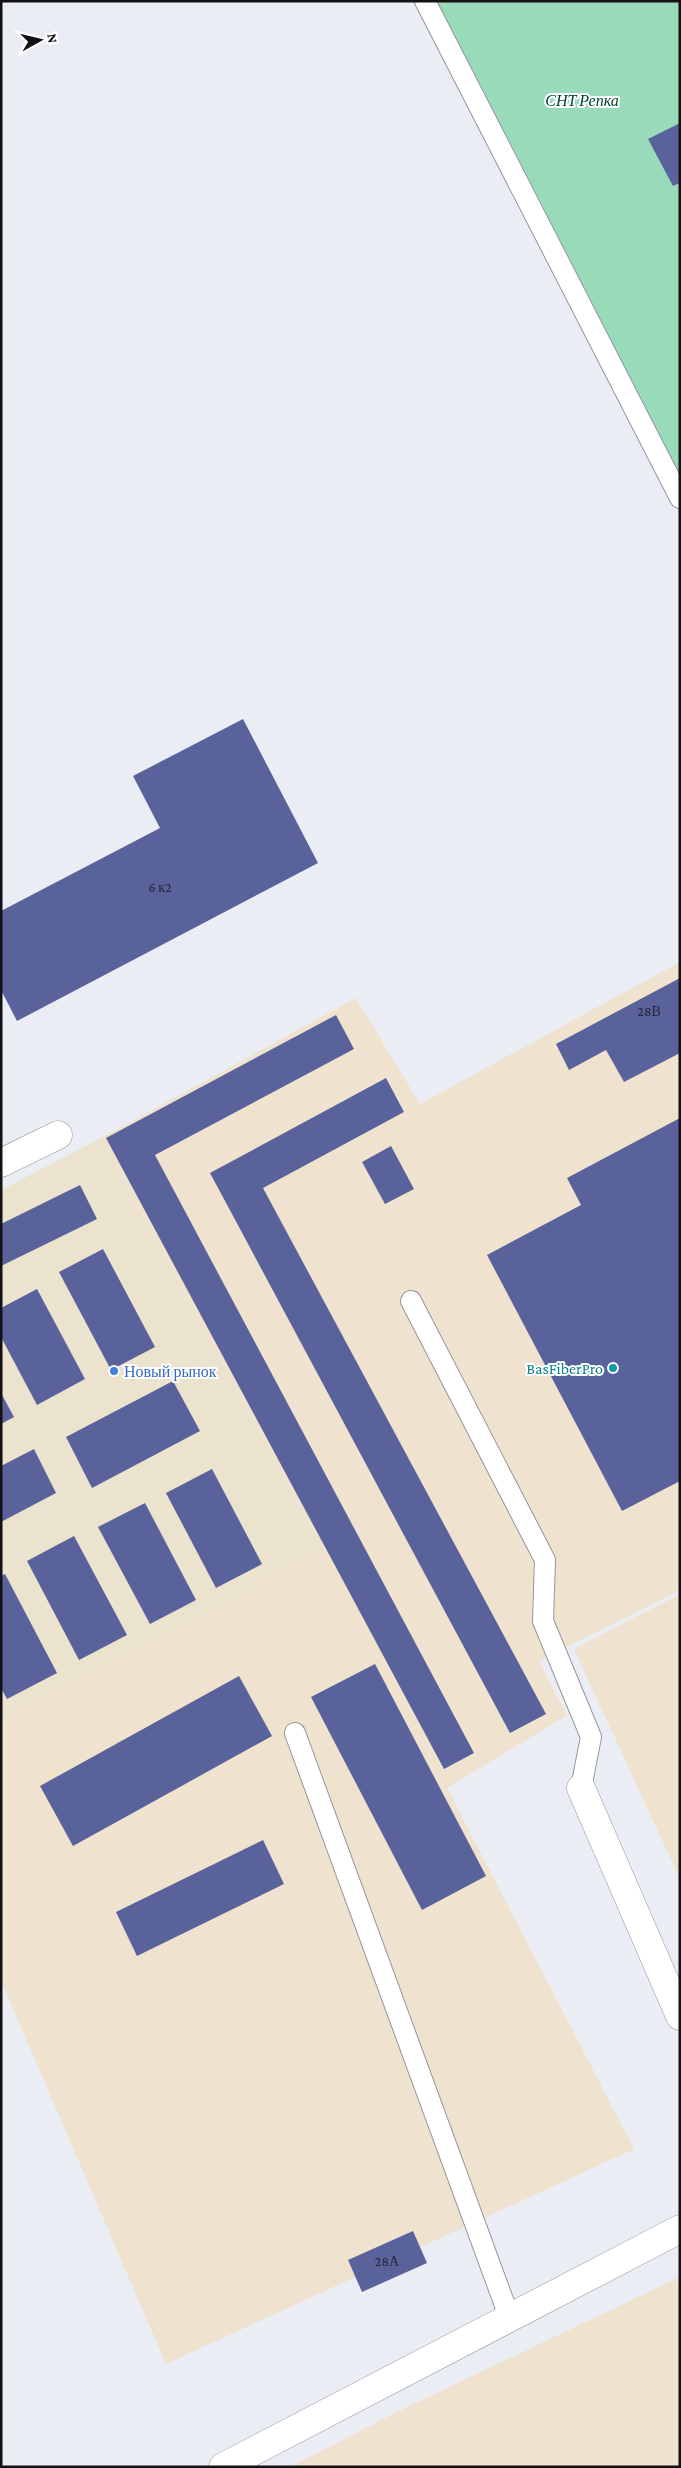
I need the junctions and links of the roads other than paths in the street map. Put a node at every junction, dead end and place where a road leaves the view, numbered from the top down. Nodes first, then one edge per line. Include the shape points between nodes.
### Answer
1 (425, 1) edge
2 (680, 498) edge
3 (58, 1135) dead end
4 (1, 1163) edge
5 (411, 1300) dead end
6 (295, 1733) dead end
7 (581, 1788) joint
8 (680, 2016) edge
9 (680, 2229) edge
10 (510, 2319) junction
11 (223, 2467) edge

1 - 2 lane
3 - 4 street
5 - 7 lane via 545,1560 543,1621 591,1737
6 - 10 lane
7 - 8 street
9 - 10 street
10 - 11 street

